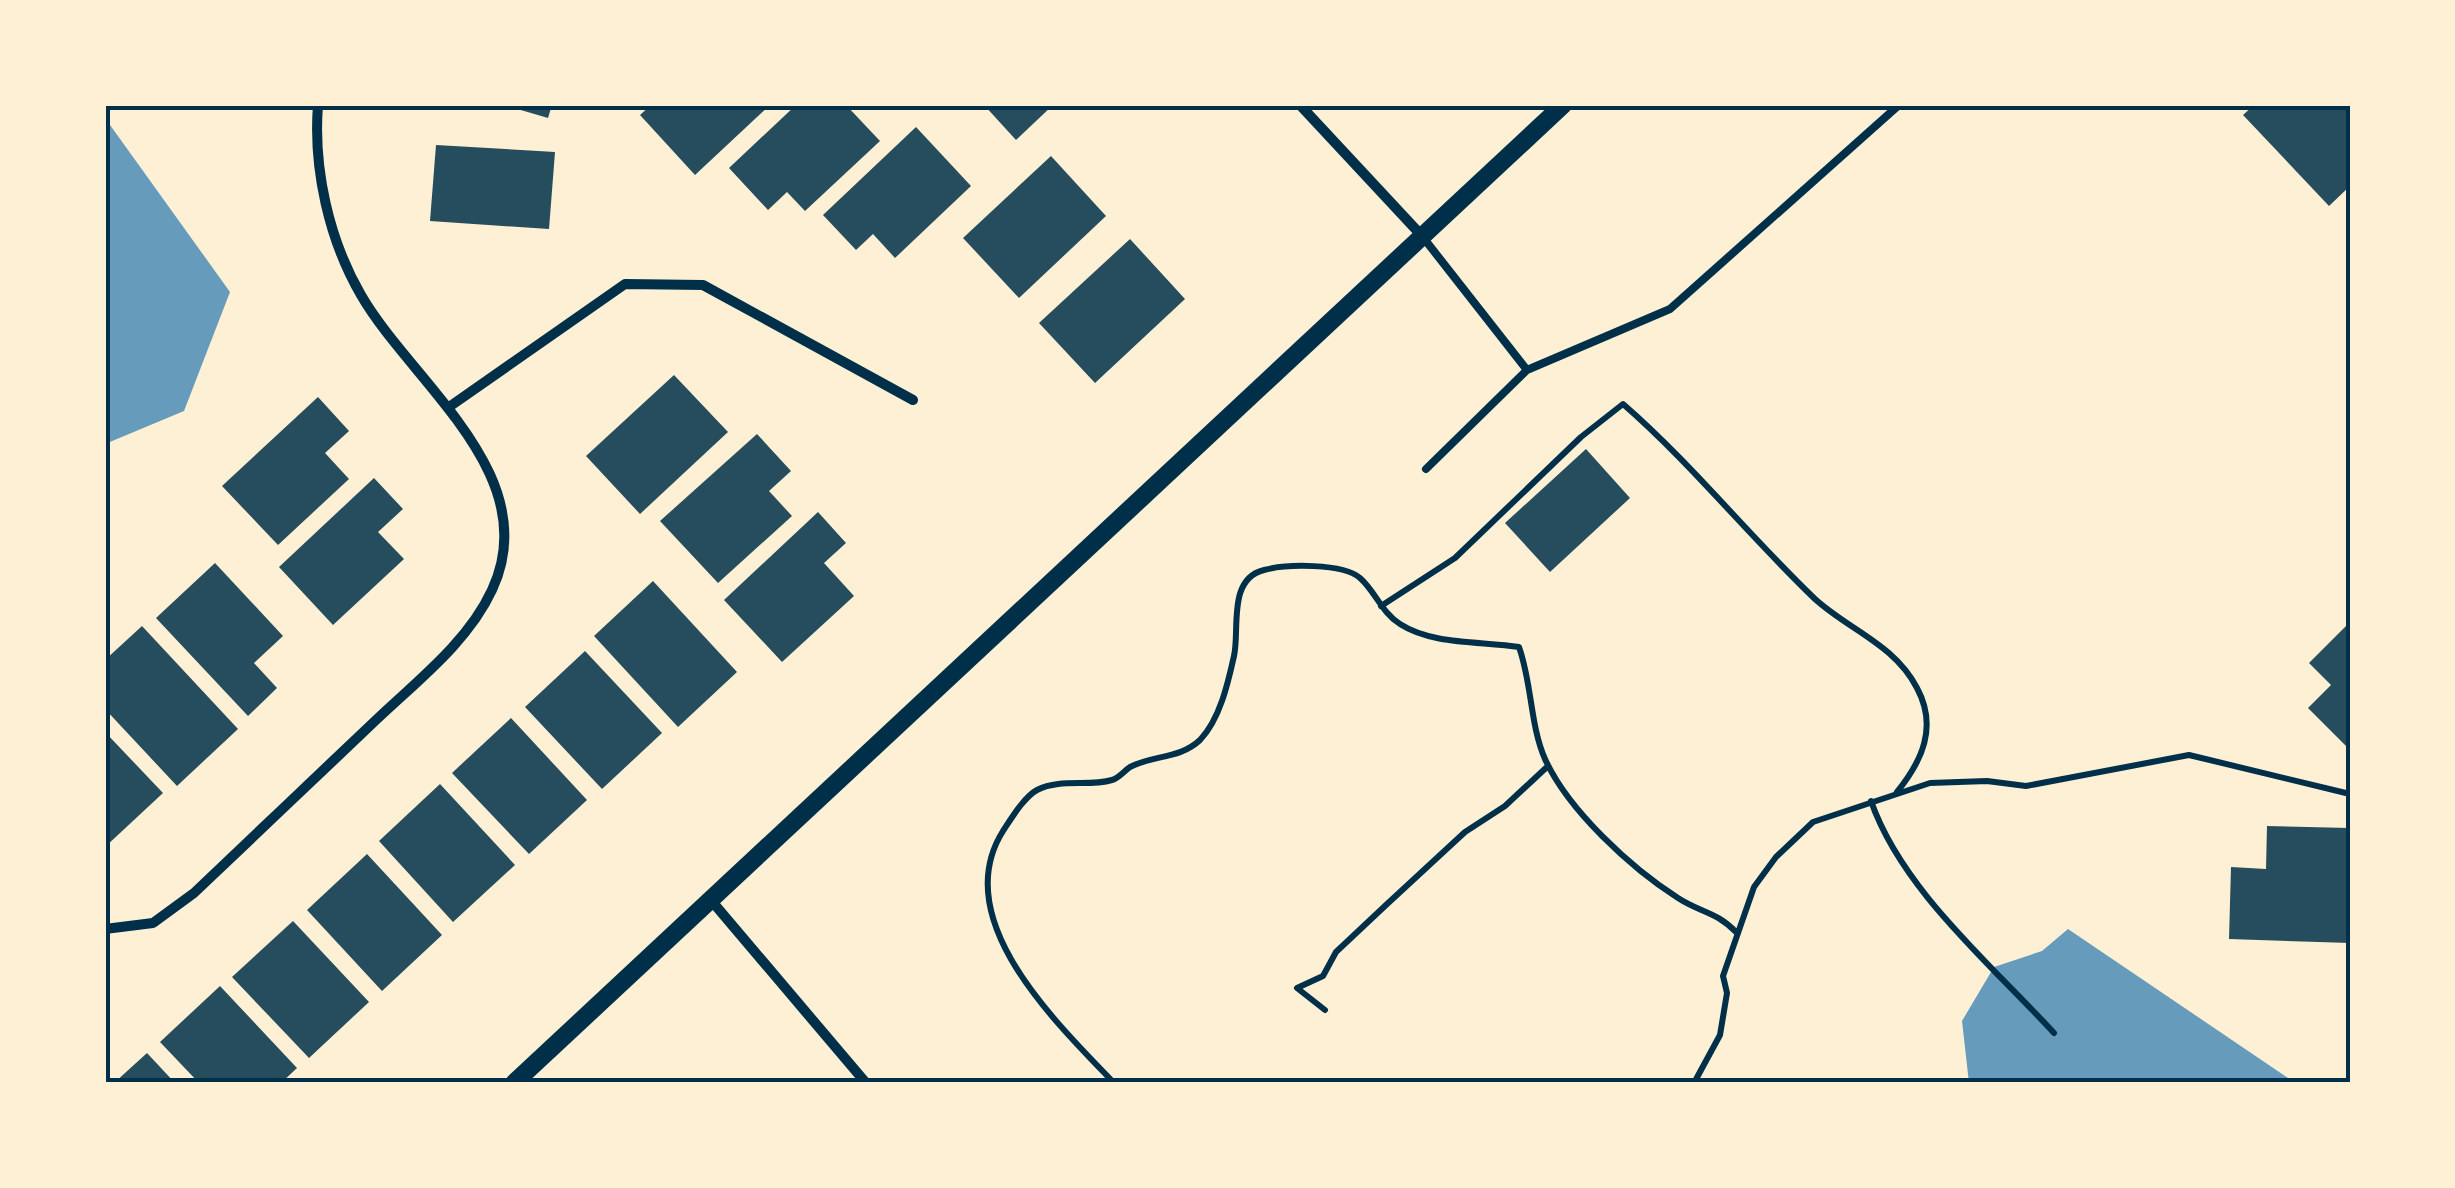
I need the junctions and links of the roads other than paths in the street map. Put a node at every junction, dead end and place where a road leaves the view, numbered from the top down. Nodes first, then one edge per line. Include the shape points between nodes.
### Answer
1 (318, 105) edge
2 (1300, 105) edge
3 (1563, 105) edge
4 (1899, 105) edge
5 (1422, 236) junction
6 (1527, 370) junction
7 (913, 400) dead end
8 (450, 407) junction
9 (1426, 469) dead end
10 (710, 899) junction
11 (105, 929) edge
12 (514, 1083) edge
13 (866, 1083) edge

1 - 8 street via 324,195 342,255 362,297
2 - 5 street
3 - 5 street
4 - 6 lane via 1670,309
5 - 6 lane
5 - 10 street
6 - 9 lane
7 - 8 street via 703,285 625,284
8 - 11 street via 496,490 504,519 507,539 492,592 447,652 194,893 153,924
10 - 12 street
10 - 13 street

